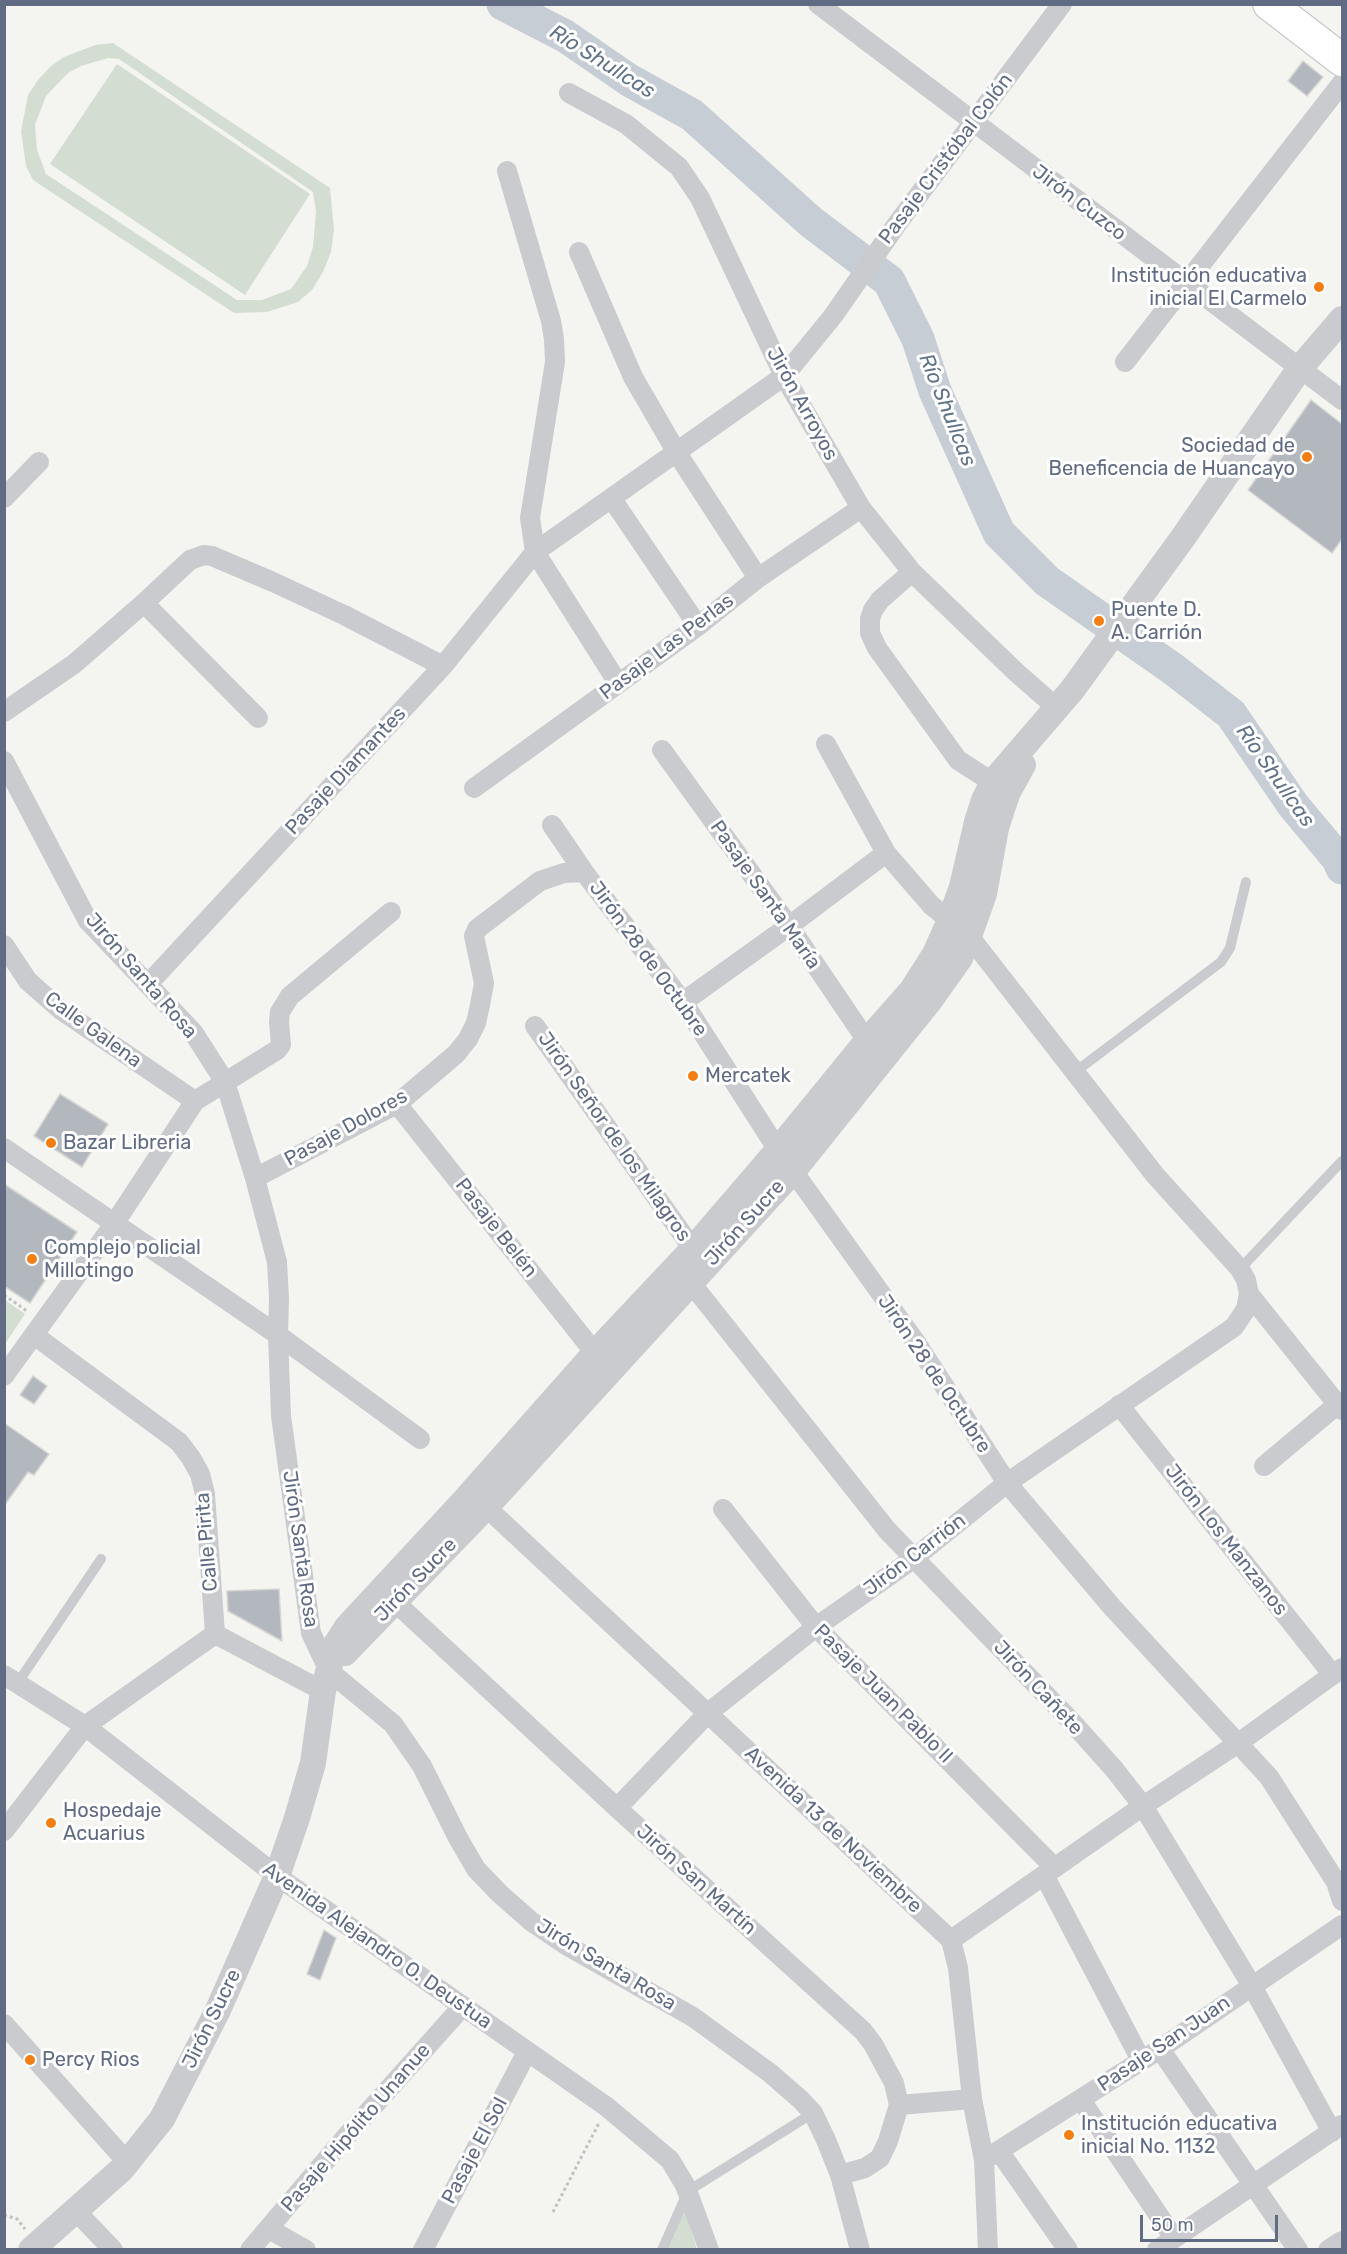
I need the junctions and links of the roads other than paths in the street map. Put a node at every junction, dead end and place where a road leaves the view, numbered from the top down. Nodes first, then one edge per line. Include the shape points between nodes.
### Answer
1 (818, 4) edge
2 (1062, 4) edge
3 (1269, 4) edge
4 (1342, 60) edge
5 (1342, 83) edge
6 (569, 93) dead end
7 (973, 123) junction
8 (507, 171) dead end
9 (579, 252) dead end
10 (1186, 284) junction
11 (833, 316) joint
12 (1342, 319) edge
13 (1125, 362) dead end
14 (1300, 368) junction
15 (784, 376) junction
16 (1342, 400) edge
17 (677, 453) junction
18 (39, 462) dead end
19 (4, 498) edge
20 (612, 499) junction
21 (861, 508) junction
22 (535, 552) junction
23 (912, 572) junction
24 (758, 578) junction
25 (144, 603) junction
26 (698, 626) junction
27 (444, 666) junction
28 (618, 683) junction
29 (1065, 699) junction
30 (4, 712) edge
31 (258, 718) dead end
32 (826, 744) dead end
33 (662, 750) dead end
34 (4, 762) edge
35 (1000, 787) junction
36 (474, 788) dead end
37 (552, 825) dead end
38 (886, 853) junction
39 (584, 872) junction
40 (1246, 882) dead end
41 (391, 912) dead end
42 (789, 926) junction
43 (960, 928) junction
44 (4, 945) edge
45 (149, 983) junction
46 (683, 1002) junction
47 (535, 1026) dead end
48 (867, 1041) junction
49 (1075, 1072) junction
50 (225, 1082) junction
51 (195, 1101) junction
52 (397, 1104) junction
53 (4, 1148) edge
54 (778, 1150) junction
55 (1342, 1161) edge
56 (793, 1171) junction
57 (255, 1178) junction
58 (114, 1224) junction
59 (693, 1249) junction
60 (1240, 1269) junction
61 (691, 1283) junction
62 (1249, 1294) junction
63 (39, 1329) junction
64 (278, 1335) junction
65 (595, 1353) junction
66 (4, 1376) edge
67 (1119, 1405) junction
68 (1340, 1407) edge
69 (420, 1439) dead end
70 (1264, 1466) dead end
71 (1007, 1483) junction
72 (486, 1508) junction
73 (723, 1509) dead end
74 (101, 1559) dead end
75 (913, 1559) junction
76 (396, 1603) junction
77 (816, 1627) junction
78 (214, 1634) junction
79 (1338, 1672) edge
80 (11, 1680) edge
81 (326, 1681) junction
82 (708, 1713) junction
83 (85, 1726) junction
84 (1237, 1744) junction
85 (1143, 1806) junction
86 (617, 1808) junction
87 (4, 1831) edge
88 (1049, 1871) junction
89 (277, 1876) junction
90 (1342, 1901) edge
91 (1342, 1925) edge
92 (951, 1940) junction
93 (1252, 1986) junction
94 (462, 2007) junction
95 (4, 2024) edge
96 (1160, 2049) junction
97 (528, 2052) junction
98 (1141, 2060) junction
99 (972, 2099) junction
100 (1081, 2100) junction
101 (899, 2105) junction
102 (813, 2113) junction
103 (1337, 2128) edge
104 (991, 2156) junction
105 (128, 2163) junction
106 (840, 2175) junction
107 (1254, 2186) junction
108 (688, 2192) junction
109 (75, 2210) junction
110 (269, 2229) junction
111 (1174, 2238) junction
112 (1342, 2241) edge
113 (31, 2250) edge
114 (113, 2250) edge
115 (250, 2250) edge
116 (306, 2250) edge
117 (423, 2250) edge
118 (662, 2250) edge
119 (709, 2250) edge
120 (860, 2250) edge
121 (988, 2250) edge
122 (1068, 2250) edge
123 (1157, 2250) edge
124 (1298, 2250) edge
125 (1328, 2250) edge

1 - 7 street, Jirón Cuzco
2 - 7 street, Pasaje Cristóbal Colón
3 - 4 main road
5 - 10 street
6 - 15 street, Jirón Arroyos via 626,124 679,167 700,198
7 - 10 street, Jirón Cuzco
7 - 11 street, Pasaje Cristóbal Colón
8 - 22 street via 554,339 555,362 530,518
9 - 17 street via 633,377
10 - 13 street
10 - 14 street, Jirón Cuzco
11 - 15 street, Pasaje Diamantes
12 - 14 street, Jirón Sucre
14 - 16 street, Jirón Cuzco
14 - 29 street, Jirón Sucre
15 - 17 street, Pasaje Diamantes
15 - 21 street, Jirón Arroyos
17 - 20 street, Pasaje Diamantes
17 - 24 street
18 - 19 street
20 - 22 street, Pasaje Diamantes
20 - 26 street
21 - 23 street, Jirón Arroyos
21 - 24 street, Pasaje Las Perlas
22 - 27 street, Pasaje Diamantes
22 - 28 street
23 - 29 street, Jirón Arroyos via 1017,673
23 - 35 street via 873,610 870,633 958,760
24 - 26 street, Pasaje Las Perlas
25 - 27 street via 190,560 212,556 344,615
25 - 30 street via 74,664
25 - 31 street
26 - 28 street, Pasaje Las Perlas
27 - 45 street, Pasaje Diamantes
28 - 36 street, Pasaje Las Perlas
29 - 35 street, Jirón Sucre
32 - 38 street
33 - 42 street, Pasaje Santa María
34 - 45 street, Jirón Santa Rosa via 88,921
35 - 43 street, Jirón Sucre via 984,800 977,822 962,887
37 - 39 street, Jirón 28 de Octubre
38 - 42 street
38 - 43 street via 932,905
39 - 46 street, Jirón 28 de Octubre
39 - 52 street, Pasaje Dolores via 564,873 540,881 477,929 474,936 484,983 476,1023 456,1054
40 - 49 lane via 1230,948 1221,962
41 - 50 street via 290,996 280,1012 281,1045 277,1050
42 - 46 street
42 - 48 street, Pasaje Santa María
43 - 48 street, Jirón Sucre
43 - 49 street
43 - 56 street, Jirón Sucre via 960,958
44 - 51 street, Calle Galena via 28,981 61,1010
45 - 50 street, Jirón Santa Rosa via 193,1032
46 - 54 street, Jirón 28 de Octubre
47 - 59 street, Jirón Señor de los Milagros
48 - 54 street, Jirón Sucre
49 - 60 street via 1155,1175
50 - 51 street
50 - 57 street, Jirón Santa Rosa
51 - 58 street
52 - 57 street, Pasaje Dolores
52 - 65 street, Pasaje Belén
53 - 58 street
54 - 56 street, Jirón 28 de Octubre
54 - 59 street, Jirón Sucre
55 - 60 lane
56 - 61 street, Jirón Sucre
56 - 71 street, Jirón 28 de Octubre via 915,1341
57 - 64 street, Jirón Santa Rosa via 277,1262
58 - 63 street
58 - 64 street
59 - 65 street, Jirón Sucre
60 - 62 street
61 - 72 street, Jirón Sucre
61 - 75 street, Jirón Cañete
62 - 67 street, Jirón Carrión via 1246,1310 1234,1327
62 - 68 street
63 - 66 street
63 - 78 street, Calle Pirita via 179,1442 191,1458 205,1494
64 - 69 street
64 - 81 street, Jirón Santa Rosa via 281,1416 310,1634
65 - 81 street, Jirón Sucre via 347,1627 335,1646
67 - 71 street, Jirón Carrión
67 - 79 street, Jirón Los Manzanos
68 - 70 street
71 - 75 street, Jirón Carrión
71 - 84 street, Jirón 28 de Octubre via 1112,1607
72 - 76 street, Jirón Sucre
72 - 82 street, Avenida 13 de Noviembre
73 - 77 street, Pasaje Juan Pablo II
74 - 80 lane
75 - 77 street, Jirón Carrión
75 - 85 street, Jirón Cañete via 1049,1698
76 - 81 street, Jirón Sucre
76 - 86 street, Jirón San Martín
77 - 82 street, Jirón Carrión
77 - 88 street, Pasaje Juan Pablo II
78 - 81 street
78 - 83 street
79 - 84 street
80 - 83 street, Avenida Alejandro O. Deustua
81 - 89 street, Jirón Sucre via 313,1763
81 - 102 street, Jirón Santa Rosa via 393,1724 422,1767 476,1869 500,1894 566,1945 693,2017 770,2073
82 - 86 street, Jirón Carrión
82 - 92 street, Avenida 13 de Noviembre
83 - 87 street
83 - 89 street, Avenida Alejandro O. Deustua
84 - 85 street
84 - 90 street, Jirón 28 de Octubre via 1282,1795 1336,1882
85 - 88 street
85 - 93 street, Jirón Cañete
86 - 101 street, Jirón San Martín via 863,2031 894,2083
88 - 92 street
88 - 98 street, Pasaje Juan Pablo II
89 - 94 street, Avenida Alejandro O. Deustua
89 - 105 street, Jirón Sucre via 218,2010 162,2119
91 - 93 street, Pasaje San Juan
92 - 99 street via 958,1968
93 - 96 street, Pasaje San Juan
93 - 103 street, Jirón Cañete
94 - 97 street, Avenida Alejandro O. Deustua
94 - 110 street, Pasaje Hipólito Unanue
95 - 105 street
96 - 98 street, Pasaje San Juan
96 - 107 street
97 - 108 street, Avenida Alejandro O. Deustua via 607,2107 670,2160
97 - 117 street, Pasaje El Sol
98 - 100 street, Pasaje San Juan
99 - 101 street
99 - 104 street
100 - 104 street, Pasaje San Juan
100 - 111 street
101 - 106 street via 880,2158 865,2168
102 - 106 street, Jirón Santa Rosa
102 - 108 lane
103 - 107 street
104 - 121 street
104 - 122 street
105 - 109 street, Jirón Sucre
106 - 120 street, Jirón Santa Rosa
107 - 111 street
107 - 124 street
108 - 118 lane
108 - 119 street, Avenida Alejandro O. Deustua
109 - 113 street, Jirón Sucre
109 - 114 street
110 - 115 street, Pasaje Hipólito Unanue
110 - 116 street
111 - 123 street
112 - 125 street

